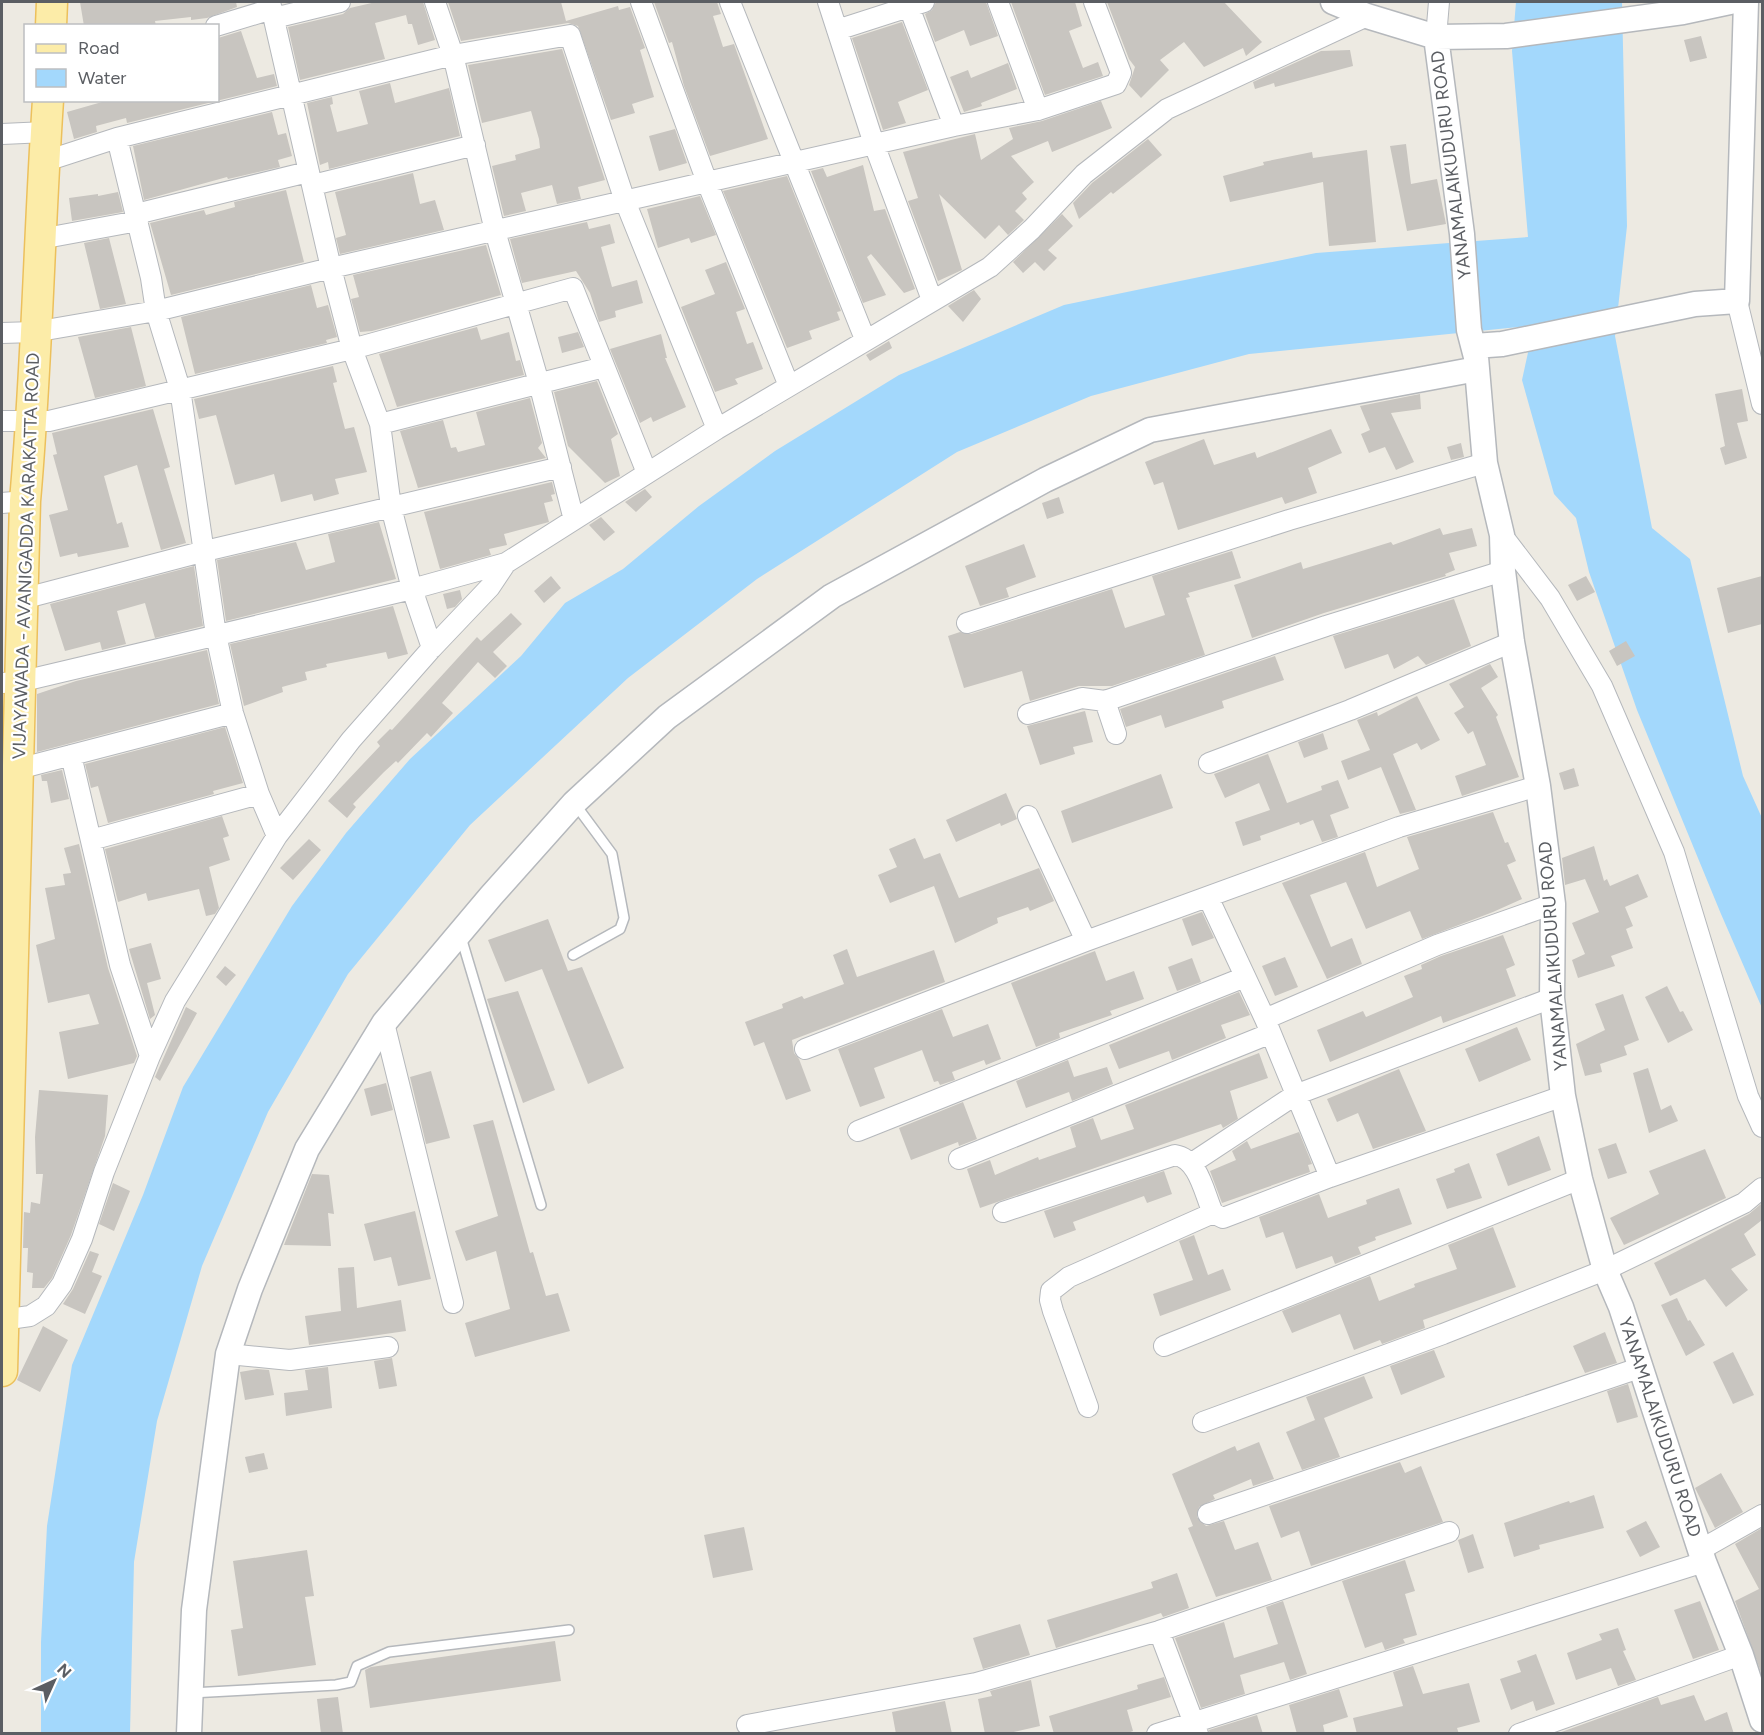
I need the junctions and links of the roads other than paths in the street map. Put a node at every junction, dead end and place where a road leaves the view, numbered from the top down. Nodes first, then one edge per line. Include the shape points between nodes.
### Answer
1 (52, 2) edge
2 (340, 2) edge
3 (435, 2) edge
4 (641, 2) edge
5 (730, 2) edge
6 (828, 2) edge
7 (998, 2) edge
8 (1094, 2) edge
9 (1333, 2) edge
10 (1439, 2) edge
11 (917, 4) edge
12 (1741, 4) edge
13 (272, 9) edge
14 (1367, 16) junction
15 (51, 24) edge
16 (219, 25) edge
17 (837, 30) junction
18 (1436, 37) junction
19 (453, 55) junction
20 (292, 95) junction
21 (48, 102) edge
22 (1038, 110) junction
23 (954, 126) junction
24 (46, 132) junction
25 (2, 134) edge
26 (117, 138) junction
27 (874, 144) junction
28 (475, 145) junction
29 (44, 162) junction
30 (793, 163) junction
31 (311, 178) junction
32 (708, 182) junction
33 (625, 201) junction
34 (137, 217) junction
35 (495, 231) junction
36 (40, 239) junction
37 (331, 268) junction
38 (932, 300) junction
39 (1737, 301) junction
40 (516, 304) junction
41 (156, 311) junction
42 (34, 332) junction
43 (2, 333) edge
44 (865, 339) junction
45 (1473, 348) junction
46 (352, 349) junction
47 (604, 367) junction
48 (539, 383) junction
49 (789, 386) junction
50 (180, 389) junction
51 (1762, 404) edge
52 (2, 421) edge
53 (32, 421) junction
54 (381, 424) junction
55 (717, 429) junction
56 (1485, 463) junction
57 (561, 467) junction
58 (647, 473) junction
59 (13, 502) edge
60 (391, 507) junction
61 (574, 520) junction
62 (1502, 535) junction
63 (204, 550) junction
64 (506, 563) junction
65 (1503, 571) junction
66 (412, 589) junction
67 (22, 599) junction
68 (967, 623) dead end
69 (216, 635) junction
70 (1512, 642) junction
71 (432, 648) junction
72 (10, 683) edge
73 (1105, 701) junction
74 (233, 713) junction
75 (1028, 714) dead end
76 (1116, 734) dead end
77 (70, 755) junction
78 (1209, 763) dead end
79 (14, 769) junction
80 (1538, 786) junction
81 (259, 794) junction
82 (574, 803) junction
83 (1028, 816) dead end
84 (277, 836) junction
85 (91, 840) junction
86 (1208, 897) junction
87 (1553, 904) junction
88 (459, 934) junction
89 (1086, 941) junction
90 (573, 955) dead end
91 (1245, 977) junction
92 (1552, 998) junction
93 (384, 1023) junction
94 (1267, 1027) junction
95 (805, 1049) dead end
96 (150, 1056) junction
97 (1295, 1095) junction
98 (1563, 1095) junction
99 (1762, 1127) edge
100 (858, 1131) dead end
101 (959, 1159) dead end
102 (1192, 1163) junction
103 (1330, 1177) junction
104 (1580, 1179) junction
105 (1762, 1188) edge
106 (541, 1205) dead end
107 (1003, 1212) dead end
108 (1213, 1213) junction
109 (1605, 1270) junction
110 (453, 1304) dead end
111 (3, 1320) edge
112 (1164, 1346) dead end
113 (388, 1347) dead end
114 (228, 1354) junction
115 (1639, 1368) junction
116 (2, 1371) edge
117 (1088, 1407) dead end
118 (1203, 1422) dead end
119 (1208, 1514) dead end
120 (1762, 1515) edge
121 (1449, 1532) dead end
122 (1702, 1556) junction
123 (569, 1630) dead end
124 (1159, 1631) junction
125 (1741, 1655) junction
126 (191, 1693) junction
127 (1760, 1707) edge
128 (747, 1725) dead end
129 (1196, 1728) edge
130 (189, 1734) edge
131 (1157, 1734) edge
132 (1519, 1734) edge

1 - 15 main road
2 - 13 street
3 - 19 street
4 - 32 street
5 - 30 street
6 - 17 street
7 - 22 street
8 - 22 street via 1122,73 1120,80
9 - 14 street, YANAMALAIKUDURU ROAD
10 - 18 street
11 - 17 street
11 - 23 street
12 - 18 street via 1506,36
12 - 39 street
13 - 16 street
13 - 20 street
14 - 18 street, YANAMALAIKUDURU ROAD
14 - 38 street via 1167,109 1084,174 1007,253
17 - 27 street
18 - 45 street, YANAMALAIKUDURU ROAD
19 - 20 street
19 - 28 street
19 - 33 street via 570,35
20 - 26 street
20 - 31 street
21 - 24 main road, VIJAYAWADA - AVANIGADDA KARAKATTA ROAD
22 - 23 street
23 - 27 street
24 - 25 street
24 - 29 main road, VIJAYAWADA - AVANIGADDA KARAKATTA ROAD
26 - 29 street
26 - 34 street
27 - 30 street
27 - 38 street
28 - 31 street
28 - 35 street
29 - 36 main road, VIJAYAWADA - AVANIGADDA KARAKATTA ROAD
30 - 32 street
30 - 44 street
31 - 34 street
31 - 37 street
32 - 33 street
32 - 49 street
33 - 35 street
33 - 55 street
34 - 36 street
34 - 41 street
35 - 37 street
35 - 40 street
36 - 42 main road, VIJAYAWADA - AVANIGADDA KARAKATTA ROAD
37 - 41 street
37 - 46 street
38 - 44 street
39 - 45 street via 1695,304
39 - 51 street
40 - 46 street
40 - 47 street via 573,288
40 - 48 street
41 - 42 street
41 - 50 street
42 - 43 street
42 - 53 main road, VIJAYAWADA - AVANIGADDA KARAKATTA ROAD
44 - 49 street
45 - 56 street, YANAMALAIKUDURU ROAD
45 - 82 street via 1150,430 1045,480 832,596 667,717
46 - 50 street
46 - 54 street
47 - 48 street
47 - 58 street
48 - 54 street
48 - 57 street
49 - 55 street
50 - 53 street via 49,421
50 - 63 street
52 - 53 street
53 - 59 main road, VIJAYAWADA - AVANIGADDA KARAKATTA ROAD
54 - 60 street
55 - 58 street
56 - 62 street, YANAMALAIKUDURU ROAD
56 - 68 street via 1289,519
57 - 60 street
57 - 61 street
58 - 61 street
59 - 67 main road, VIJAYAWADA - AVANIGADDA KARAKATTA ROAD
60 - 63 street
60 - 66 street
61 - 64 street
62 - 65 street, YANAMALAIKUDURU ROAD
62 - 99 street via 1550,598 1602,686 1674,852 1748,1096
63 - 67 street
63 - 69 street
64 - 66 street
64 - 71 street via 490,587
65 - 70 street, YANAMALAIKUDURU ROAD
65 - 73 street
66 - 69 street
66 - 71 street
67 - 72 main road, VIJAYAWADA - AVANIGADDA KARAKATTA ROAD
69 - 72 street
69 - 74 street
70 - 78 street via 1350,710
70 - 80 street, YANAMALAIKUDURU ROAD
71 - 84 street via 351,740
72 - 79 main road, VIJAYAWADA - AVANIGADDA KARAKATTA ROAD
73 - 75 street via 1082,698
73 - 76 street
74 - 77 street
74 - 81 street
77 - 79 street
77 - 85 street
79 - 111 main road, VIJAYAWADA - AVANIGADDA KARAKATTA ROAD
80 - 86 street via 1399,827
80 - 87 street, YANAMALAIKUDURU ROAD
81 - 84 street
81 - 85 street
82 - 88 street
82 - 90 lane via 612,854 624,918 620,929
83 - 89 street
84 - 96 street via 175,1001
85 - 96 street via 120,965
86 - 89 street
86 - 91 street
87 - 92 street, YANAMALAIKUDURU ROAD
87 - 94 street via 1437,945
88 - 93 street
88 - 106 lane
89 - 95 street
91 - 94 street
91 - 100 street
92 - 97 street
92 - 98 street, YANAMALAIKUDURU ROAD
93 - 110 street
93 - 114 street via 306,1149
94 - 97 street
94 - 101 street
96 - 111 street via 62,1284 46,1306 30,1316
97 - 102 street
97 - 103 street
98 - 103 street
98 - 104 street, YANAMALAIKUDURU ROAD
102 - 107 street via 1175,1155 1161,1158
102 - 108 street
103 - 108 street via 1223,1218
104 - 109 street, YANAMALAIKUDURU ROAD
104 - 112 street
105 - 109 street via 1744,1203
108 - 117 street via 1069,1277 1051,1291 1053,1311
109 - 115 street, YANAMALAIKUDURU ROAD
109 - 118 street
111 - 116 main road, VIJAYAWADA - AVANIGADDA KARAKATTA ROAD
113 - 114 street via 290,1360
114 - 126 street via 194,1610
115 - 119 street
115 - 122 street, YANAMALAIKUDURU ROAD
120 - 122 street
121 - 124 street
122 - 125 street, YANAMALAIKUDURU ROAD
122 - 129 street
123 - 126 lane via 389,1652 357,1666 351,1682 336,1685
124 - 128 street via 976,1683
124 - 129 street
125 - 127 street, YANAMALAIKUDURU ROAD
125 - 132 street
126 - 130 street
129 - 131 street

